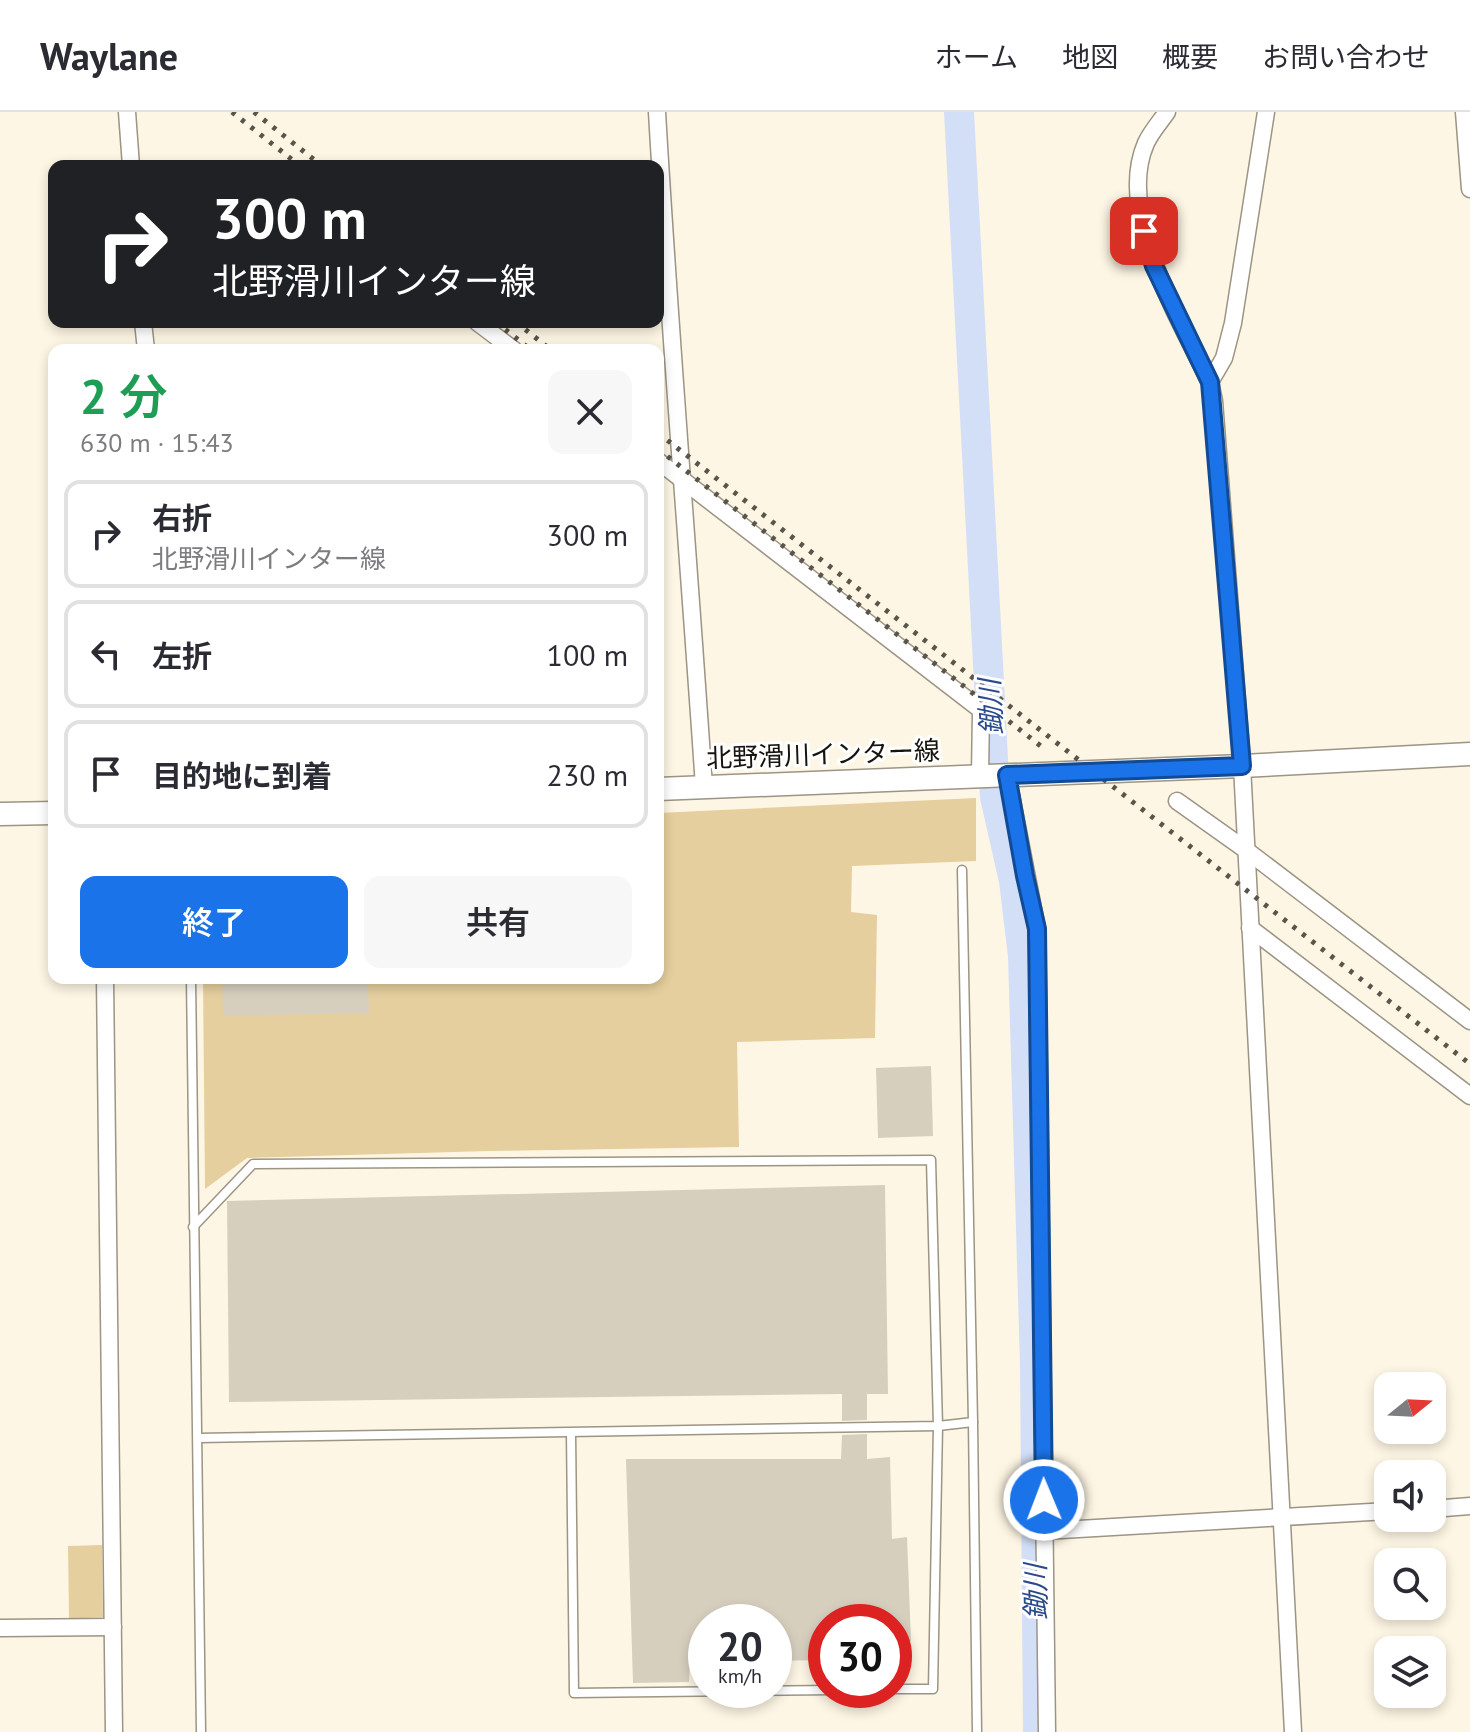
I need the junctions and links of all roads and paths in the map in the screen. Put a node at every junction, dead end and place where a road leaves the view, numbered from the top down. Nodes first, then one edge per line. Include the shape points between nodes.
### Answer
1 (127, 112) edge
2 (657, 112) edge
3 (1167, 112) edge
4 (1266, 112) edge
5 (1464, 112) edge
6 (131, 160) edge
7 (660, 160) edge
8 (1470, 189) edge
9 (664, 232) edge
10 (485, 328) edge
11 (506, 344) edge
12 (1210, 382) junction
13 (664, 466) edge
14 (683, 481) junction
15 (1470, 754) edge
16 (1242, 766) junction
17 (1007, 775) junction
18 (980, 776) junction
19 (704, 787) junction
20 (664, 789) edge
21 (1177, 801) dead end
22 (48, 813) edge
23 (0, 814) edge
24 (1246, 850) junction
25 (962, 870) dead end
26 (1250, 928) junction
27 (105, 984) edge
28 (191, 984) edge
29 (1470, 1021) edge
30 (1470, 1096) edge
31 (193, 1227) junction
32 (973, 1422) junction
33 (938, 1426) junction
34 (571, 1433) junction
35 (198, 1438) junction
36 (1470, 1506) edge
37 (1446, 1508) edge
38 (1374, 1512) edge
39 (1283, 1518) junction
40 (1044, 1531) junction
41 (113, 1627) junction
42 (0, 1628) edge
43 (912, 1689) edge
44 (808, 1690) edge
45 (114, 1732) edge
46 (201, 1732) edge
47 (977, 1732) edge
48 (1047, 1732) edge
49 (1293, 1732) edge

1 - 6 street
2 - 7 street
3 - 12 street via 1146,144 1138,180 1144,231 1154,266
4 - 12 street via 1233,323 1224,358
5 - 8 street
9 - 14 street
10 - 11 street
12 - 16 street
13 - 14 street
14 - 18 street via 981,710
14 - 19 street
15 - 16 main road, 北野滑川インター線
16 - 17 main road, 北野滑川インター線
16 - 24 street
17 - 18 main road, 北野滑川インター線
17 - 40 street via 1037,929
18 - 19 main road, 北野滑川インター線
19 - 20 main road, 北野滑川インター線
21 - 24 street
22 - 23 main road
24 - 26 street
24 - 29 street
25 - 32 lane
26 - 30 street
26 - 39 street
27 - 41 street
28 - 31 lane
31 - 33 lane via 253,1164 931,1160
31 - 35 lane
32 - 33 lane
32 - 47 lane
33 - 34 lane
33 - 43 lane via 933,1689
34 - 35 lane
34 - 44 lane via 574,1693
35 - 46 lane
36 - 37 street
38 - 39 street
39 - 40 street
39 - 49 street
40 - 48 street
41 - 42 street
41 - 45 street

